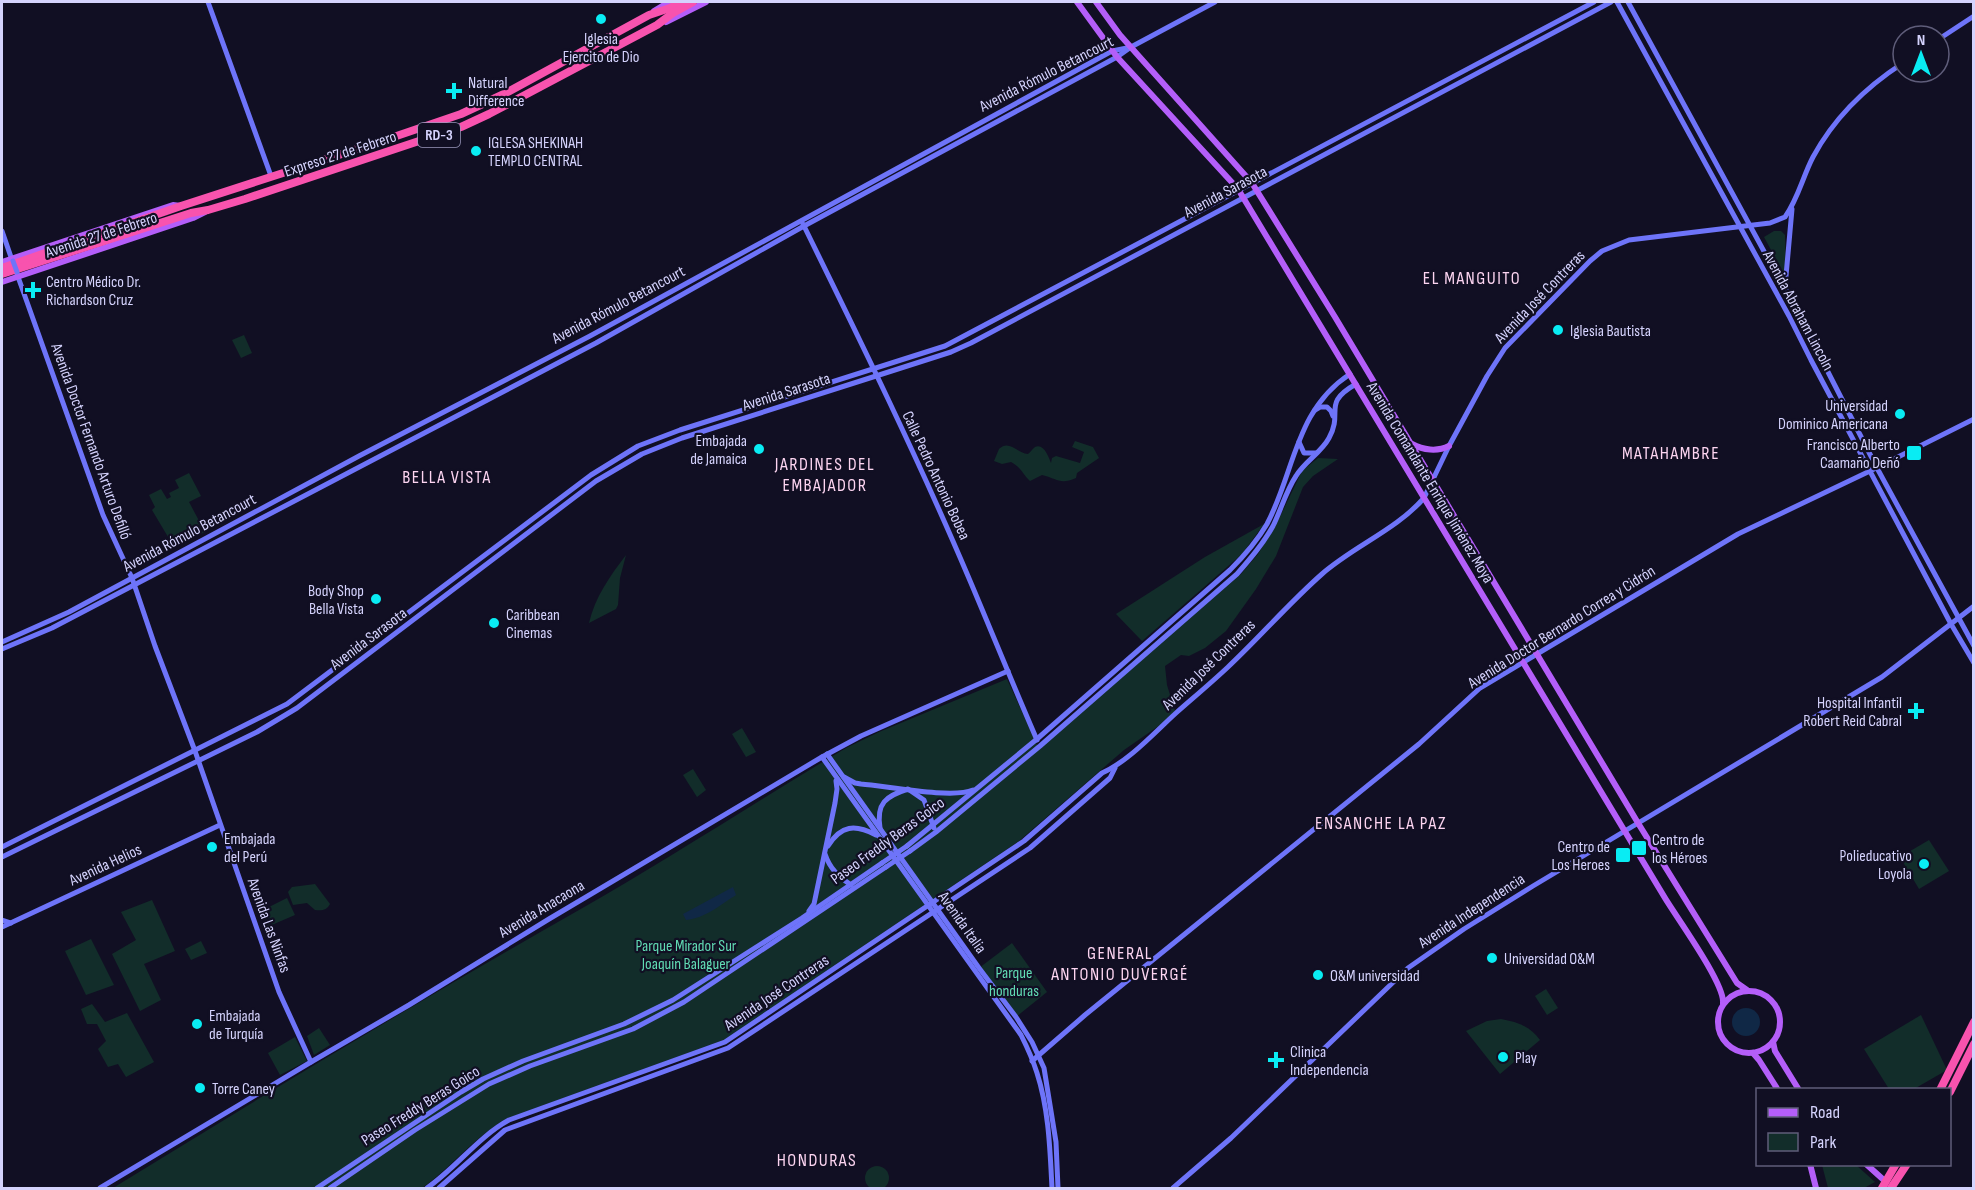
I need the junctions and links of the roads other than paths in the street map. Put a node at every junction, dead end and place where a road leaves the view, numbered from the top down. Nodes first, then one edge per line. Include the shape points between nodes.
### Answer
1 (208, 2) edge
2 (669, 2) edge
3 (682, 2) edge
4 (693, 2) edge
5 (706, 2) edge
6 (1077, 2) edge
7 (1096, 2) edge
8 (1215, 2) edge
9 (1594, 2) edge
10 (1611, 2) edge
11 (1617, 2) edge
12 (1628, 2) edge
13 (649, 15) junction
14 (1974, 16) edge
15 (657, 25) junction
16 (1951, 31) edge
17 (1131, 47) junction
18 (1112, 51) junction
19 (1117, 57) junction
20 (1891, 72) edge
21 (1439, 84) junction
22 (1442, 91) junction
23 (271, 176) junction
24 (1252, 183) junction
25 (1238, 189) junction
26 (1256, 190) junction
27 (1243, 196) junction
28 (1793, 204) junction
29 (181, 206) junction
30 (208, 210) junction
31 (802, 223) junction
32 (1739, 226) junction
33 (1749, 226) junction
34 (2, 231) edge
35 (44, 257) junction
36 (12, 260) junction
37 (2, 262) edge
38 (2, 268) edge
39 (2, 274) edge
40 (17, 274) junction
41 (2, 282) edge
42 (1786, 294) junction
43 (873, 368) junction
44 (1350, 374) junction
45 (876, 376) junction
46 (1356, 384) junction
47 (1310, 414) junction
48 (1974, 419) edge
49 (1334, 424) junction
50 (1299, 441) junction
51 (1410, 442) junction
52 (1449, 446) junction
53 (1320, 450) junction
54 (1877, 468) junction
55 (1870, 471) junction
56 (1433, 480) junction
57 (1424, 498) junction
58 (132, 578) junction
59 (134, 586) junction
60 (1974, 606) edge
61 (1959, 619) junction
62 (1951, 624) junction
63 (2, 642) edge
64 (1974, 646) edge
65 (2, 649) edge
66 (1537, 654) junction
67 (1131, 662) junction
68 (1523, 662) junction
69 (1974, 663) edge
70 (1008, 672) junction
71 (1038, 742) junction
72 (195, 751) junction
73 (825, 756) junction
74 (198, 760) junction
75 (1115, 767) junction
76 (837, 774) junction
77 (982, 785) junction
78 (908, 789) junction
79 (1638, 823) junction
80 (220, 825) junction
81 (934, 829) junction
82 (1625, 831) junction
83 (879, 833) junction
84 (2, 847) edge
85 (824, 852) junction
86 (2, 857) edge
87 (853, 886) junction
88 (930, 904) junction
89 (934, 910) junction
90 (807, 914) junction
91 (2, 920) edge
92 (11, 923) junction
93 (2, 927) edge
94 (1747, 990) junction
95 (1723, 1003) junction
96 (1974, 1022) edge
97 (1773, 1042) junction
98 (1974, 1044) edge
99 (1753, 1053) junction
100 (1037, 1055) junction
101 (1031, 1058) junction
102 (310, 1062) junction
103 (1778, 1088) edge
104 (1798, 1088) edge
105 (1941, 1088) edge
106 (1951, 1090) edge
107 (353, 1164) junction
108 (1810, 1166) edge
109 (1868, 1166) edge
110 (1895, 1166) edge
111 (1905, 1166) edge
112 (357, 1170) junction
113 (1886, 1186) edge
114 (100, 1188) edge
115 (317, 1188) edge
116 (330, 1188) edge
117 (427, 1188) edge
118 (439, 1188) edge
119 (1052, 1188) edge
120 (1058, 1188) edge
121 (1173, 1188) edge
122 (1816, 1188) edge

1 - 23 main road
2 - 13 main road, RD-3
3 - 13 highway, Expreso 27 de Febrero / RD-3
4 - 15 highway, Expreso 27 de Febrero / RD-3
5 - 15 main road, RD-3
6 - 18 main road, Avenida Comandante Enrique Jiménez Moya
7 - 17 main road, Avenida Comandante Enrique Jiménez Moya
8 - 17 main road
9 - 21 main road, Avenida Sarasota
10 - 22 main road, Avenida Sarasota
11 - 32 main road, Avenida Abraham Lincoln
12 - 33 main road, Avenida Abraham Lincoln
13 - 23 highway, Expreso 27 de Febrero / RD-3 via 461,114
14 - 16 main road
15 - 30 highway, Expreso 27 de Febrero / RD-3 via 460,127
17 - 18 main road, Avenida Rómulo Betancourt
17 - 19 main road, Avenida Rómulo Betancourt
17 - 24 main road, Avenida Comandante Enrique Jiménez Moya
18 - 19 main road, Avenida Comandante Enrique Jiménez Moya
18 - 31 main road, Avenida Rómulo Betancourt
19 - 25 main road, Avenida Comandante Enrique Jiménez Moya
19 - 31 main road, Avenida Rómulo Betancourt
20 - 28 main road, Avenida José Contreras via 1841,116 1813,157
21 - 22 main road
21 - 24 main road, Avenida Sarasota
22 - 26 main road, Avenida Sarasota
23 - 29 highway, Expreso 27 de Febrero / RD-3
24 - 25 main road, Avenida Sarasota
24 - 26 main road, Avenida Comandante Enrique Jiménez Moya
25 - 27 main road, Avenida Comandante Enrique Jiménez Moya
25 - 43 main road, Avenida Sarasota via 945,346
26 - 27 main road, Avenida Sarasota
26 - 51 main road, Avenida Comandante Enrique Jiménez Moya
27 - 44 main road, Avenida Comandante Enrique Jiménez Moya
27 - 45 main road, Avenida Sarasota via 971,343
28 - 33 main road, Avenida José Contreras via 1781,219
28 - 42 main road
29 - 35 highway, Expreso 27 de Febrero / RD-3
29 - 36 main road, Avenida 27 de Febrero / RD-3 via 173,205
30 - 35 highway, Expreso 27 de Febrero / RD-3
30 - 40 main road, Avenida 27 de Febrero / RD-3
31 - 43 main road, Calle Pedro Antonio Bobea
31 - 58 main road, Avenida Rómulo Betancourt
31 - 59 main road, Avenida Rómulo Betancourt via 596,343
32 - 33 main road, Avenida José Contreras
32 - 52 main road, Avenida José Contreras via 1636,238 1602,251 1505,348
32 - 55 main road, Avenida Abraham Lincoln
33 - 42 main road, Avenida Abraham Lincoln
34 - 36 main road, Avenida Doctor Fernando Arturo Defilló
35 - 38 highway, RD-3
35 - 39 highway, RD-3
36 - 37 main road, Avenida 27 de Febrero / RD-3
36 - 40 main road, Avenida Doctor Fernando Arturo Defilló, bridge
40 - 41 main road, Avenida 27 de Febrero / RD-3
40 - 58 main road, Avenida Doctor Fernando Arturo Defilló via 103,515
42 - 54 main road, Avenida Abraham Lincoln
43 - 45 main road, Calle Pedro Antonio Bobea
43 - 72 main road, Avenida Sarasota via 680,430 616,458 287,704
44 - 46 main road, Avenida Comandante Enrique Jiménez Moya
44 - 47 main road, Paseo Freddy Beras Goico
45 - 70 main road, Calle Pedro Antonio Bobea
45 - 74 main road, Avenida Sarasota via 642,454 596,481 297,708
46 - 49 main road, Paseo Freddy Beras Goico via 1337,397
46 - 57 main road, Avenida Comandante Enrique Jiménez Moya
47 - 49 main road via 1327,407
47 - 50 main road, Paseo Freddy Beras Goico
48 - 54 main road, Avenida Doctor Bernardo Correa y Cidrón
49 - 53 main road, Paseo Freddy Beras Goico
50 - 53 main road via 1306,453
50 - 67 main road, Paseo Freddy Beras Goico via 1280,496 1248,552
51 - 52 main road via 1428,449
51 - 56 main road, Avenida Comandante Enrique Jiménez Moya
52 - 56 main road, Avenida José Contreras
53 - 67 main road, Paseo Freddy Beras Goico via 1299,470 1253,557
54 - 55 main road, Avenida Doctor Bernardo Correa y Cidrón
54 - 61 main road, Avenida Abraham Lincoln
55 - 62 main road, Avenida Abraham Lincoln
55 - 66 main road, Avenida Doctor Bernardo Correa y Cidrón via 1738,534
56 - 57 main road, Avenida José Contreras
56 - 66 main road, Avenida Comandante Enrique Jiménez Moya
57 - 68 main road, Avenida Comandante Enrique Jiménez Moya
57 - 75 main road, Avenida José Contreras via 1393,526 1322,574 1228,666
58 - 59 main road, Avenida Doctor Fernando Arturo Defilló
58 - 63 main road, Avenida Rómulo Betancourt
59 - 65 main road, Avenida Rómulo Betancourt
59 - 72 main road, Avenida Doctor Fernando Arturo Defilló
60 - 61 main road, Avenida Independencia
61 - 62 main road, Avenida Independencia
61 - 64 main road, Avenida Abraham Lincoln
62 - 69 main road, Avenida Abraham Lincoln
62 - 79 main road, Avenida Independencia via 1882,677
66 - 68 main road, Avenida Doctor Bernardo Correa y Cidrón
66 - 79 main road, Avenida Comandante Enrique Jiménez Moya
67 - 71 main road, Paseo Freddy Beras Goico
68 - 82 main road, Avenida Comandante Enrique Jiménez Moya
68 - 100 main road, Avenida Doctor Bernardo Correa y Cidrón via 1480,688 1419,744
70 - 71 main road, Calle Pedro Antonio Bobea
70 - 73 main road, Avenida Anacaona via 861,736
71 - 77 main road, Paseo Freddy Beras Goico
71 - 81 main road, Paseo Freddy Beras Goico
72 - 74 main road, Avenida Doctor Fernando Arturo Defilló
72 - 84 main road, Avenida Sarasota
73 - 76 main road, Avenida Italia
73 - 102 main road, Avenida Anacaona
74 - 80 main road, Avenida Las Ninfas
74 - 86 main road, Avenida Sarasota
75 - 88 main road, Avenida José Contreras via 1102,773 1024,841
75 - 89 main road, Avenida José Contreras via 1110,778 1030,848
76 - 78 main road via 855,783
76 - 83 main road, Avenida Italia
76 - 85 main road via 837,794
77 - 78 main road via 965,793
77 - 81 main road, Paseo Freddy Beras Goico
78 - 81 main road via 924,800
78 - 83 main road via 884,802
79 - 82 main road, Avenida Independencia
79 - 94 main road, Avenida Comandante Enrique Jiménez Moya via 1737,983
80 - 92 main road, Avenida Helios
80 - 102 main road, Avenida Las Ninfas via 279,992
81 - 87 main road, Paseo Freddy Beras Goico, bridge
82 - 95 main road, Avenida Comandante Enrique Jiménez Moya via 1723,991
82 - 121 main road, Avenida Independencia via 1464,929 1408,968 1231,1138
83 - 85 main road via 862,828 845,830 834,836
83 - 88 main road, Avenida Italia
85 - 87 main road via 835,873
85 - 90 main road via 814,904
87 - 90 main road, Paseo Freddy Beras Goico
87 - 112 main road, Paseo Freddy Beras Goico via 684,1002 633,1029 489,1084
88 - 89 main road, Avenida Italia
88 - 117 main road, Avenida José Contreras via 725,1042 509,1120
89 - 100 main road, Avenida Italia via 1016,1017
89 - 101 main road, Avenida Italia via 1021,1035
89 - 118 main road, Avenida José Contreras via 728,1048 505,1130
90 - 107 main road, Paseo Freddy Beras Goico via 665,1005 483,1079
91 - 92 main road
92 - 93 main road, Avenida Helios
94 - 95 main road
94 - 97 main road via 1762,993 1778,1010 1780,1026
95 - 99 main road via 1717,1019 1720,1035 1736,1051
96 - 105 highway
97 - 99 main road
97 - 104 main road
98 - 106 highway
99 - 103 main road
100 - 101 main road
100 - 120 main road, Avenida Italia via 1044,1068 1056,1142
101 - 119 main road, Avenida Italia via 1043,1100
102 - 114 main road, Avenida Anacaona
107 - 112 main road
107 - 115 main road, Paseo Freddy Beras Goico
108 - 122 main road
109 - 113 main road
110 - 113 highway
111 - 113 highway
112 - 116 main road, Paseo Freddy Beras Goico

